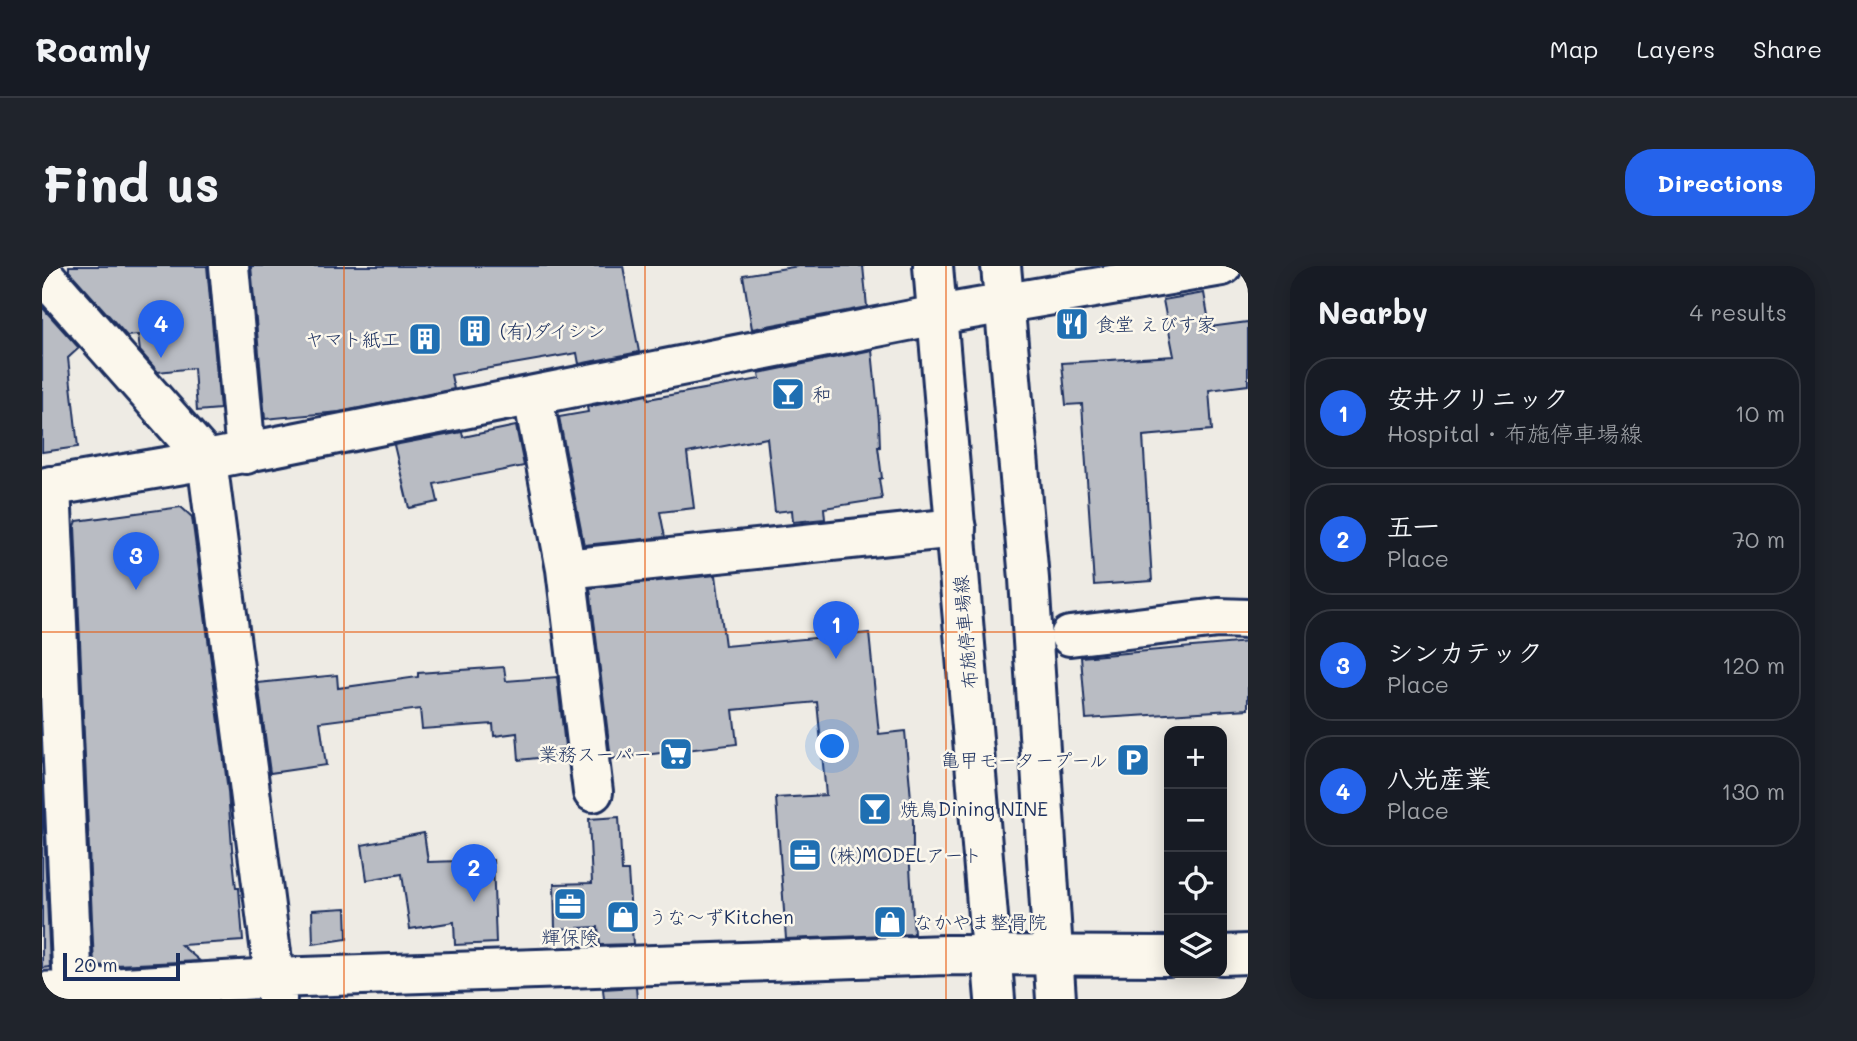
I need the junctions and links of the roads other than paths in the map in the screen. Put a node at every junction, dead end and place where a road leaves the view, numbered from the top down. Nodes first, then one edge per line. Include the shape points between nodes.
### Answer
1 (229, 266) edge
2 (933, 266) edge
3 (1000, 266) edge
4 (1222, 266) edge
5 (42, 273) edge
6 (1004, 304) junction
7 (937, 315) junction
8 (533, 397) junction
9 (246, 454) junction
10 (207, 460) junction
11 (46, 487) edge
12 (956, 527) junction
13 (566, 569) junction
14 (1248, 619) edge
15 (1070, 636) dead end
16 (593, 792) dead end
17 (992, 954) junction
18 (1053, 954) junction
19 (1248, 954) edge
20 (1227, 955) edge
21 (1164, 956) edge
22 (275, 989) edge
23 (58, 991) edge
24 (995, 999) edge
25 (1056, 999) edge

1 - 9 street
2 - 7 street, 布施停車場線
3 - 6 street
4 - 6 street
5 - 10 street
6 - 7 street
6 - 18 street via 1029,579
7 - 8 street
7 - 12 street, 布施停車場線
8 - 9 street
8 - 13 street
9 - 10 street
10 - 11 street
10 - 22 street
11 - 23 street
12 - 13 street
12 - 17 street, 布施停車場線
13 - 16 street
14 - 15 street via 1218,618
17 - 18 street
17 - 22 street
17 - 24 street, 布施停車場線
18 - 21 street
18 - 25 street
19 - 20 street
22 - 23 street

